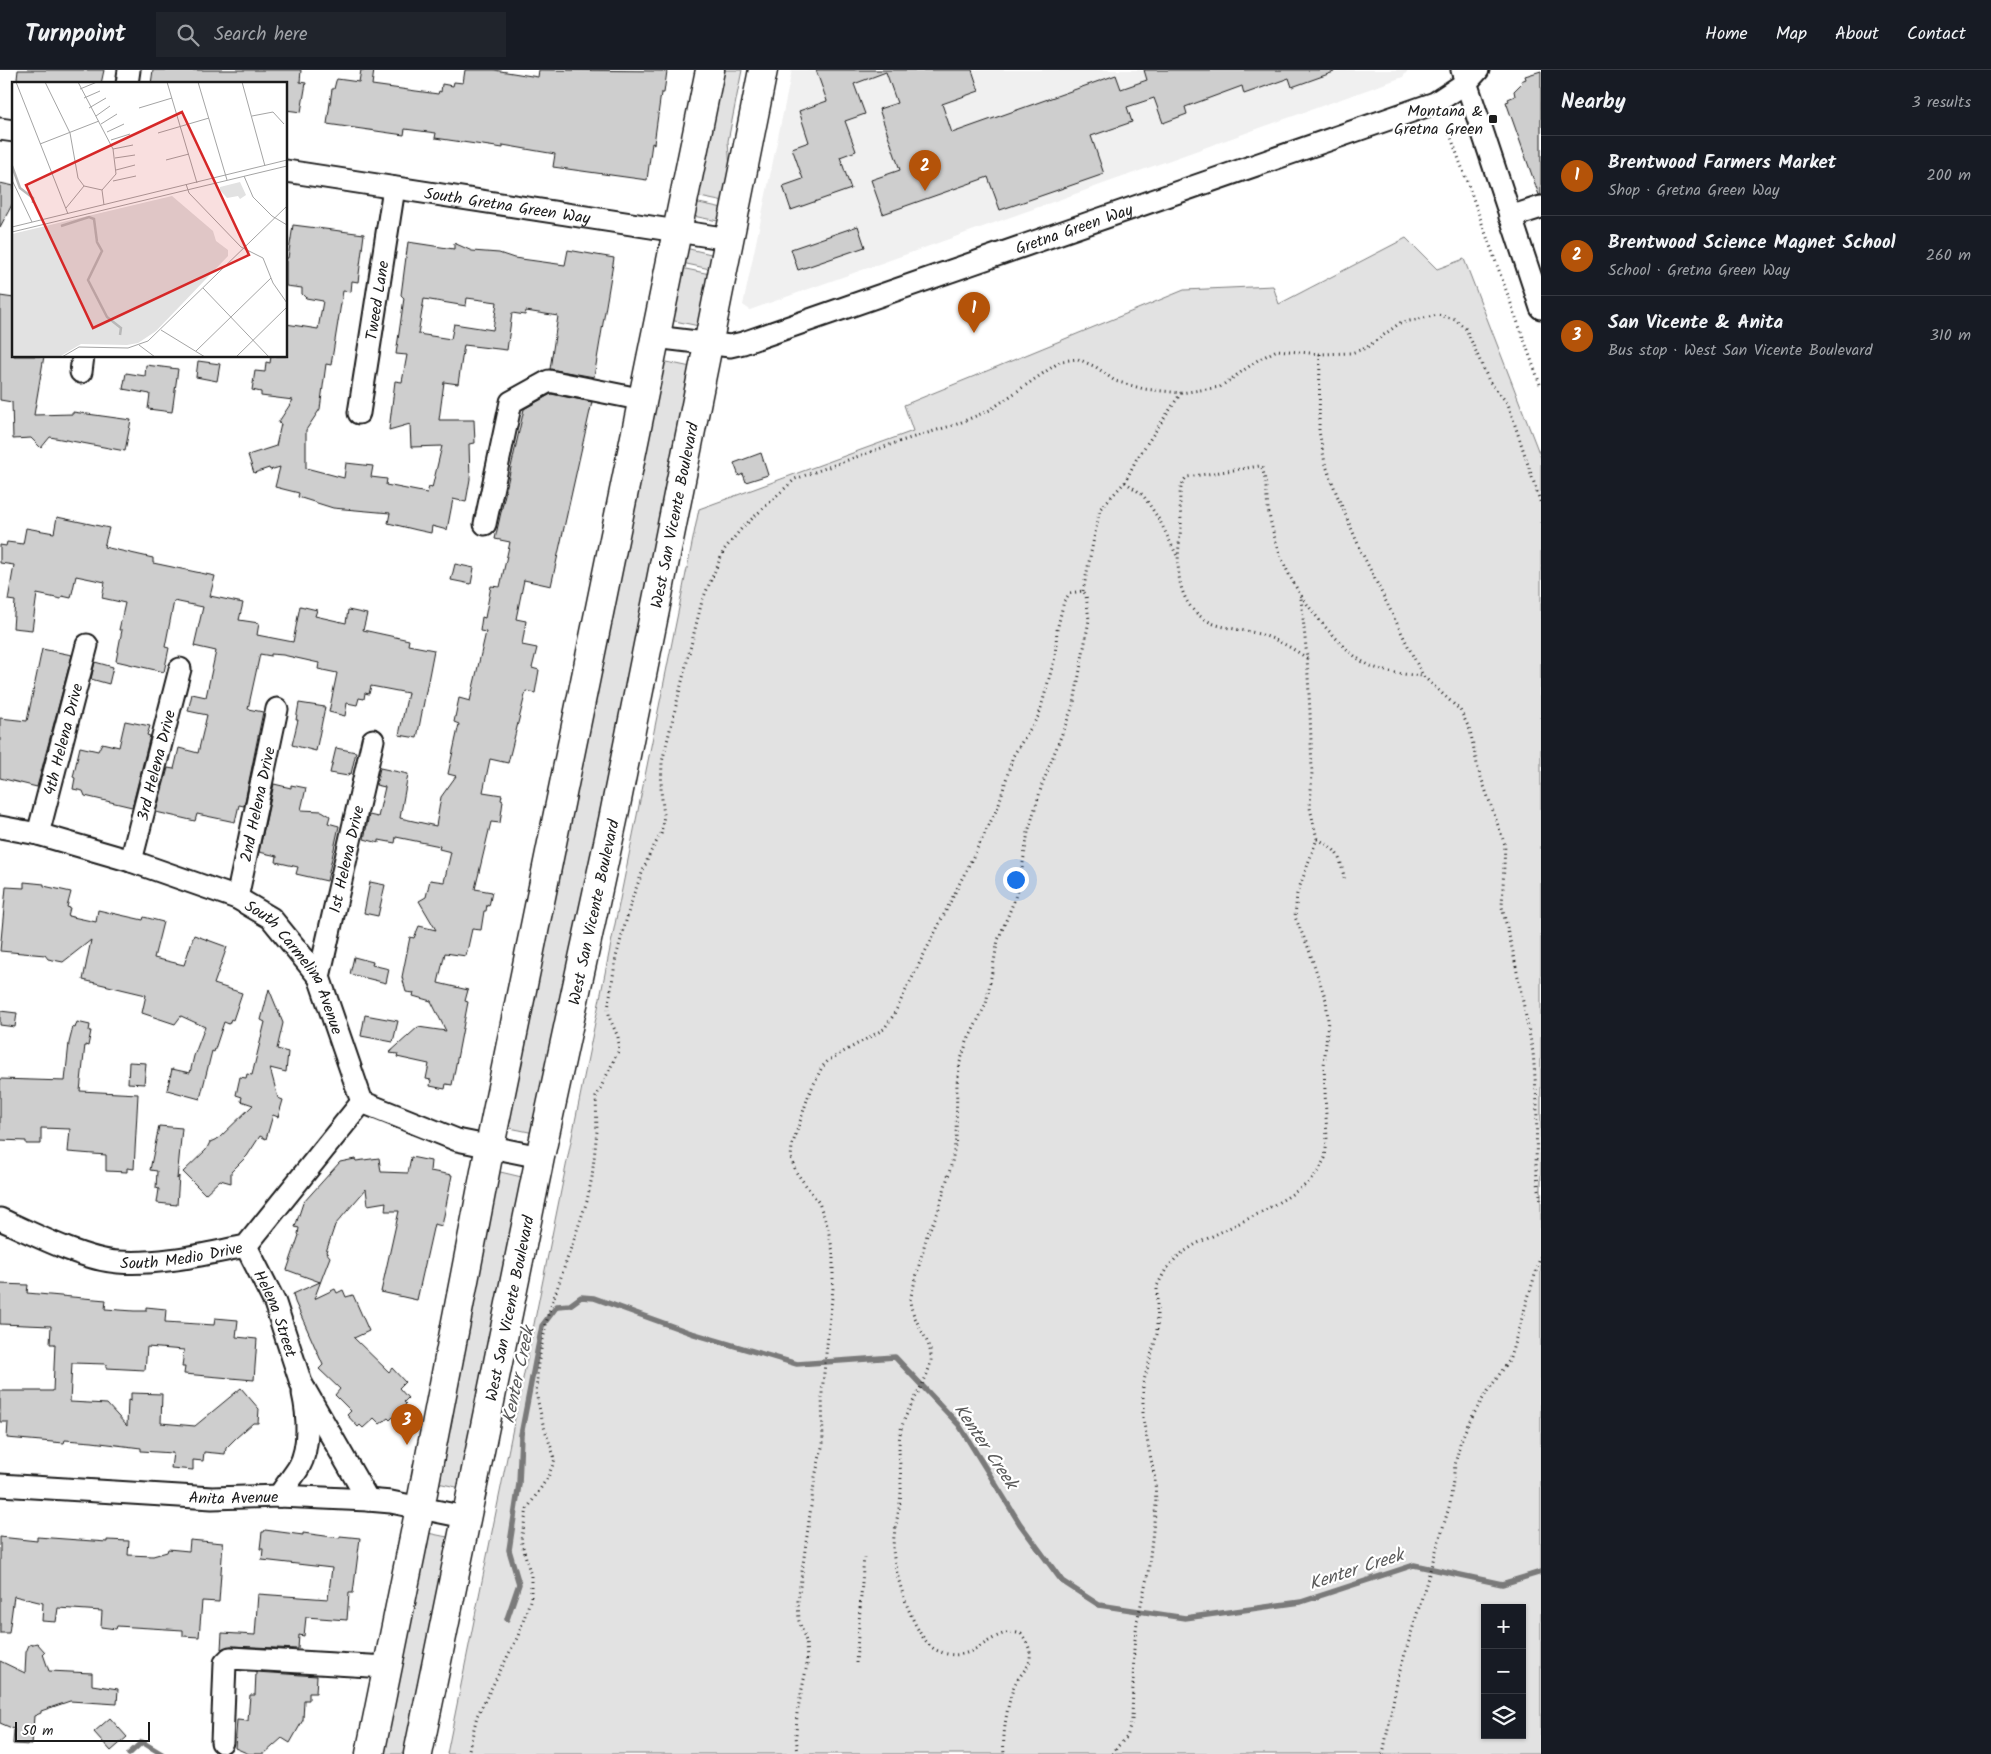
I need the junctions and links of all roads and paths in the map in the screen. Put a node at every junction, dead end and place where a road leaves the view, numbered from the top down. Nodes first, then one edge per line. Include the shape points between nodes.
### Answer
1 (710, 70) edge
2 (763, 70) edge
3 (1469, 74) edge
4 (1448, 129) dead end
5 (288, 171) edge
6 (394, 188) junction
7 (1541, 207) edge
8 (1510, 217) junction
9 (677, 230) junction
10 (729, 239) junction
11 (1541, 308) edge
12 (656, 337) junction
13 (708, 344) junction
14 (1320, 354) junction
15 (1541, 387) edge
16 (1181, 393) junction
17 (644, 400) junction
18 (359, 413) dead end
19 (1125, 482) junction
20 (1541, 504) edge
21 (485, 524) dead end
22 (1177, 557) junction
23 (1083, 591) junction
24 (1301, 598) junction
25 (87, 645) dead end
26 (1307, 658) junction
27 (180, 669) dead end
28 (1423, 676) junction
29 (277, 709) dead end
30 (373, 740) dead end
31 (0, 827) edge
32 (38, 834) junction
33 (1317, 838) junction
34 (131, 861) junction
35 (1345, 882) dead end
36 (237, 898) junction
37 (319, 976) junction
38 (362, 1102) junction
39 (490, 1146) junction
40 (540, 1157) junction
41 (1541, 1202) edge
42 (0, 1219) edge
43 (246, 1246) junction
44 (1541, 1255) edge
45 (301, 1383) junction
46 (0, 1484) edge
47 (279, 1496) junction
48 (368, 1500) junction
49 (420, 1508) junction
50 (465, 1517) junction
51 (864, 1556) dead end
52 (856, 1663) dead end
53 (387, 1666) junction
54 (222, 1742) dead end
55 (370, 1754) edge
56 (418, 1754) edge
57 (468, 1754) edge
58 (798, 1754) edge
59 (1004, 1754) edge
60 (1113, 1754) edge
61 (1384, 1754) edge

1 - 9 main road
2 - 10 main road, West San Vicente Boulevard
3 - 8 street
3 - 13 street, Gretna Green Way via 1435,104 742,343 730,346
4 - 15 path
5 - 6 street, South Gretna Green Way
6 - 9 street, South Gretna Green Way
6 - 18 street, Tweed Lane
7 - 8 street
8 - 11 street
9 - 10 street, South Gretna Green Way
9 - 12 main road
10 - 13 main road, West San Vicente Boulevard
12 - 13 street, Gretna Green Way
12 - 17 main road
13 - 40 main road, West San Vicente Boulevard via 613,820
14 - 16 path via 1277,350 1220,387
14 - 20 path via 1351,354 1366,348 1400,323 1438,315 1454,319 1466,329 1489,381 1508,404
14 - 28 path via 1319,431 1326,463 1361,551
16 - 19 path
16 - 57 path via 1144,389 1116,381 1078,359 1061,361 990,410 795,479 742,528 724,550 702,601 662,762 660,791 664,816 661,834 633,896 616,957 608,1009 620,1044 596,1097 597,1131 587,1201 548,1315 538,1364 536,1394 555,1459 548,1477 527,1509 521,1540 531,1576 531,1598 518,1636 477,1716
17 - 21 street via 549,381 511,402
17 - 39 main road
19 - 22 path via 1143,495
19 - 23 path via 1100,509
22 - 24 path via 1182,482 1187,477 1260,466 1264,471 1269,514 1278,547
22 - 26 path via 1178,579 1186,599 1198,613 1214,624 1284,643
23 - 58 path via 1070,593 1064,601 1055,657 1040,715 1013,756 994,814 893,1016 884,1029 822,1067 792,1146 791,1158 796,1172 819,1203 833,1252 833,1288 822,1392 823,1443 815,1476 798,1601 807,1665 797,1713
23 - 59 path via 1089,620 1074,703 1042,785 1028,832 1020,881 998,940 986,1004 960,1062 952,1162 910,1300 910,1311 923,1332 931,1358 901,1428 900,1441 902,1486 893,1546 894,1565 918,1631 936,1650 954,1655 970,1652 1011,1632 1021,1634 1030,1648 1030,1662 1011,1697
24 - 26 path
24 - 28 path via 1343,646 1364,662 1383,671
25 - 32 street, 4th Helena Drive
26 - 33 path via 1310,808
27 - 34 street, 3rd Helena Drive
28 - 41 path via 1460,710 1470,730 1478,769 1505,845 1502,908 1533,1052 1537,1103 1536,1170
29 - 36 street, 2nd Helena Drive
30 - 37 street, 1st Helena Drive
31 - 32 street, South Carmelina Avenue
32 - 34 street, South Carmelina Avenue
33 - 35 path via 1335,849
33 - 60 path via 1297,894 1295,917 1326,1000 1325,1158 1318,1172 1286,1198 1179,1255 1166,1269 1158,1286 1157,1334 1144,1384 1142,1419 1156,1479 1156,1505 1134,1648 1132,1720 1127,1737
34 - 36 street, South Carmelina Avenue
36 - 37 street, South Carmelina Avenue via 272,918
37 - 38 street, South Carmelina Avenue
38 - 39 street via 457,1140
38 - 43 street, South Medio Drive
39 - 40 street
39 - 49 main road
40 - 50 main road, West San Vicente Boulevard
42 - 43 street, South Medio Drive via 53,1243 116,1262 187,1258
43 - 45 street, Helena Street via 275,1304
44 - 61 path via 1509,1361 1469,1422 1460,1444 1450,1504 1398,1676
45 - 47 street, Helena Street via 306,1412 304,1451 300,1466
45 - 48 street, Helena Street
46 - 47 street, Anita Avenue via 212,1498
47 - 48 street, Anita Avenue
48 - 49 street, Anita Avenue
49 - 50 street, Anita Avenue
49 - 53 main road
50 - 56 main road, West San Vicente Boulevard
51 - 52 path
53 - 54 street via 230,1658 225,1663
53 - 55 main road

